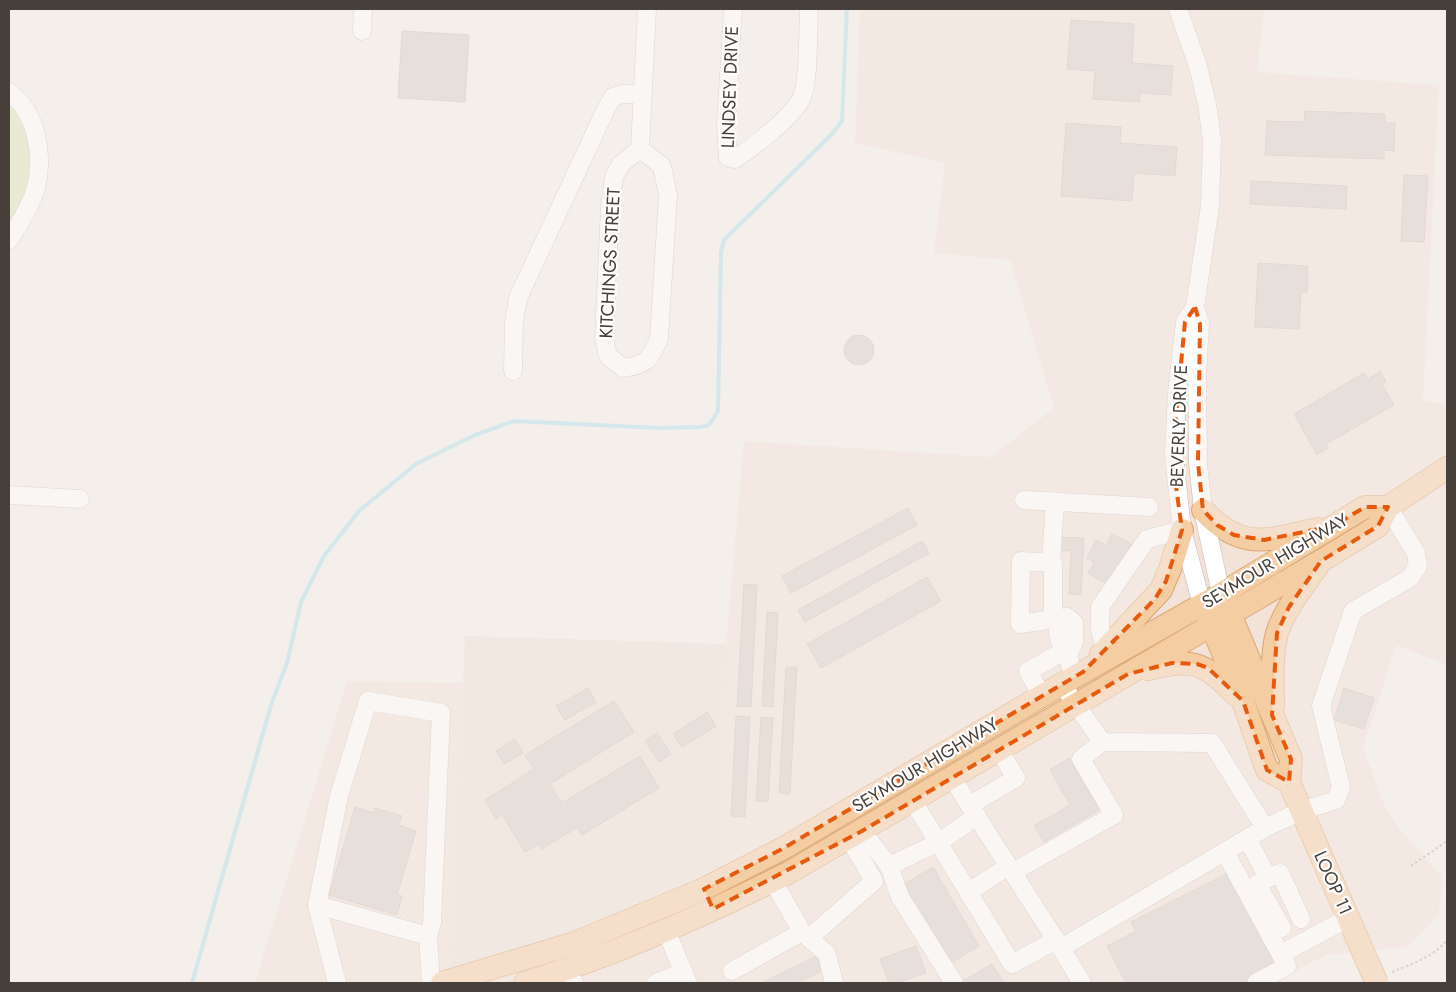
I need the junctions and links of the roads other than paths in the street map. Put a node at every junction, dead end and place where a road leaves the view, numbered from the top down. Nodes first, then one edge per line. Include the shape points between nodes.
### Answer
1 (363, 9) edge
2 (647, 9) edge
3 (733, 9) edge
4 (809, 9) edge
5 (1178, 9) edge
6 (362, 31) dead end
7 (9, 92) edge
8 (642, 94) junction
9 (640, 150) junction
10 (9, 240) edge
11 (1196, 307) junction
12 (513, 371) dead end
13 (1198, 463) junction
14 (1175, 465) junction
15 (1447, 468) edge
16 (9, 495) edge
17 (80, 499) dead end
18 (1024, 500) dead end
19 (1055, 502) junction
20 (1150, 507) dead end
21 (1388, 507) junction
22 (1203, 510) junction
23 (1333, 526) junction
24 (1182, 530) junction
25 (1322, 561) junction
26 (1051, 563) junction
27 (1216, 609) junction
28 (1058, 620) junction
29 (1105, 649) junction
30 (1066, 650) junction
31 (1128, 674) junction
32 (1073, 678) junction
33 (1042, 696) junction
34 (1243, 701) junction
35 (1077, 704) junction
36 (1272, 715) junction
37 (1102, 742) junction
38 (999, 750) junction
39 (952, 778) junction
40 (1288, 782) junction
41 (873, 797) junction
42 (913, 801) junction
43 (974, 811) junction
44 (1301, 811) junction
45 (886, 816) junction
46 (1265, 828) junction
47 (855, 835) junction
48 (1247, 838) junction
49 (939, 842) junction
50 (1225, 852) junction
51 (889, 866) junction
52 (1011, 869) junction
53 (1268, 878) junction
54 (773, 881) junction
55 (704, 888) junction
56 (968, 892) junction
57 (317, 905) junction
58 (713, 910) junction
59 (1300, 918) dead end
60 (1348, 918) junction
61 (1282, 928) dead end
62 (666, 930) junction
63 (805, 935) junction
64 (428, 936) junction
65 (1059, 944) junction
66 (1281, 954) junction
67 (529, 958) junction
68 (732, 971) dead end
69 (571, 976) edge
70 (685, 978) edge
71 (1384, 978) edge
72 (532, 981) edge
73 (337, 983) edge
74 (431, 983) edge
75 (442, 983) edge
76 (656, 983) edge
77 (834, 983) edge
78 (954, 983) edge
79 (1082, 983) edge
80 (1256, 983) edge

1 - 6 street
2 - 8 street
3 - 4 street, LINDSEY DRIVE via 726,125 728,157 736,159 796,108 804,95
5 - 11 street, BEVERLY DRIVE via 1208,104 1212,140 1210,206
7 - 10 street via 27,114 39,145 36,189
8 - 9 street
8 - 12 street via 613,97 597,128 518,298
9 - 9 street, KITCHINGS STREET via 621,164 614,177 610,207 604,338 608,356 623,368 641,365 652,355 659,338 668,194 662,166
11 - 13 street, BEVERLY DRIVE via 1200,324
11 - 14 street, BEVERLY DRIVE via 1185,322 1177,394
13 - 14 street
13 - 22 street, BEVERLY DRIVE
14 - 24 street, BEVERLY DRIVE
15 - 21 main road, SEYMOUR HIGHWAY
16 - 17 street
18 - 19 street
19 - 20 street
19 - 26 street
21 - 23 main road, SEYMOUR HIGHWAY via 1365,507
21 - 25 main road, SEYMOUR HIGHWAY via 1378,526
21 - 44 street via 1416,553 1418,566 1410,578 1354,611 1321,706 1340,780 1339,795 1336,800
22 - 23 main road via 1224,531 1252,540
22 - 27 street, BEVERLY DRIVE
23 - 27 main road, SEYMOUR HIGHWAY
24 - 27 street, BEVERLY DRIVE
24 - 29 main road via 1161,590
24 - 29 street via 1147,539 1100,607 1100,629
25 - 27 main road, SEYMOUR HIGHWAY
25 - 36 main road via 1289,607 1277,633
26 - 28 street
26 - 28 street via 1021,561 1020,624
27 - 31 main road, SEYMOUR HIGHWAY
27 - 32 main road, SEYMOUR HIGHWAY
27 - 34 main road
27 - 36 main road, LOOP 11 / Loop 11
28 - 30 street via 1067,617 1074,624 1074,642
29 - 32 main road
30 - 32 street
30 - 33 street via 1028,671
31 - 34 main road via 1172,663 1197,664 1216,674
31 - 35 main road, SEYMOUR HIGHWAY
32 - 33 main road, SEYMOUR HIGHWAY
32 - 35 street
33 - 41 main road, SEYMOUR HIGHWAY
34 - 40 main road via 1267,770
35 - 37 street
35 - 38 main road, SEYMOUR HIGHWAY
36 - 40 main road, LOOP 11 / Loop 11 via 1291,759
37 - 46 street via 1212,743
37 - 52 street via 1081,759 1114,815
38 - 39 main road, SEYMOUR HIGHWAY
38 - 43 street via 1016,778
39 - 42 main road, SEYMOUR HIGHWAY
39 - 43 street
40 - 44 main road, LOOP 11 / Loop 11
41 - 45 main road
41 - 55 main road, SEYMOUR HIGHWAY via 782,849
42 - 45 main road, SEYMOUR HIGHWAY
42 - 49 street
43 - 49 street
43 - 52 street
44 - 46 street
44 - 60 main road, LOOP 11 / Loop 11
45 - 47 main road, SEYMOUR HIGHWAY
46 - 48 street
47 - 51 street
47 - 54 main road, SEYMOUR HIGHWAY
47 - 63 street via 874,881
48 - 50 street
48 - 53 street
49 - 51 street
49 - 56 street
50 - 65 street
50 - 66 street
51 - 78 street via 900,896
52 - 56 street
52 - 65 street
53 - 59 street via 1280,873
53 - 61 street via 1257,884
54 - 58 main road, SEYMOUR HIGHWAY
54 - 63 street
55 - 58 main road
55 - 67 main road, SEYMOUR HIGHWAY via 628,922
56 - 65 street via 1012,964
57 - 64 street
57 - 64 street via 339,796 368,701 442,713 432,924
57 - 73 street
58 - 62 main road, SEYMOUR HIGHWAY
60 - 66 street
60 - 71 main road, LOOP 11 / Loop 11, bridge via 1367,961
62 - 69 main road, SEYMOUR HIGHWAY
62 - 70 street
63 - 68 street
63 - 77 street via 827,954
64 - 74 street
65 - 79 street
66 - 80 street via 1287,966
67 - 72 main road
67 - 75 main road, SEYMOUR HIGHWAY
69 - 72 main road, SEYMOUR HIGHWAY
70 - 76 street

